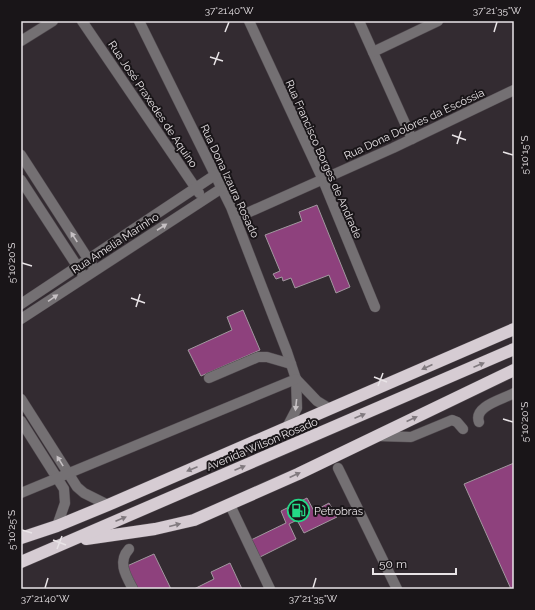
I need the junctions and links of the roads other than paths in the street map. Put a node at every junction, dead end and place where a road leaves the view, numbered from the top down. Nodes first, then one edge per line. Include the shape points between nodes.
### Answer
1 (53, 21) edge
2 (82, 21) edge
3 (139, 21) edge
4 (249, 21) edge
5 (359, 21) edge
6 (438, 21) edge
7 (21, 41) edge
8 (372, 52) junction
9 (514, 90) edge
10 (412, 139) junction
11 (21, 156) edge
12 (215, 175) junction
13 (21, 180) edge
14 (323, 180) junction
15 (196, 188) junction
16 (222, 188) junction
17 (204, 200) junction
18 (236, 218) junction
19 (89, 259) junction
20 (77, 267) junction
21 (96, 270) junction
22 (84, 277) junction
23 (21, 304) edge
24 (375, 307) dead end
25 (21, 319) edge
26 (514, 329) edge
27 (514, 349) edge
28 (291, 364) junction
29 (514, 370) edge
30 (209, 378) dead end
31 (296, 379) junction
32 (514, 393) edge
33 (21, 399) edge
34 (330, 409) junction
35 (33, 418) junction
36 (22, 422) edge
37 (479, 422) dead end
38 (286, 429) junction
39 (463, 429) dead end
40 (378, 436) junction
41 (348, 450) junction
42 (314, 466) junction
43 (338, 468) junction
44 (68, 474) junction
45 (58, 479) junction
46 (21, 493) edge
47 (108, 505) junction
48 (230, 505) junction
49 (57, 526) junction
50 (21, 538) edge
51 (67, 542) junction
52 (129, 549) dead end
53 (21, 562) edge
54 (133, 589) edge
55 (270, 589) edge
56 (396, 589) edge

1 - 7 street
2 - 15 street, Rua José Praxedes de Aquino
3 - 12 street, Rua Dona Izaura Rosado
4 - 14 street, Rua Francisco Borges de Andrade
5 - 8 street
6 - 8 street
8 - 10 street
9 - 10 street, Rua Dona Dolores da Escóssia
10 - 14 street, Rua Dona Dolores da Escóssia
19 -> 11 street
12 - 15 street, Rua Amelia Marinho
12 - 16 street, Rua Dona Izaura Rosado
13 - 20 street
14 - 18 street, Rua Dona Dolores da Escóssia
14 - 24 street, Rua Francisco Borges de Andrade
15 - 17 street, Rua José Praxedes de Aquino
15 - 19 street, Rua Amelia Marinho
16 - 17 street, Rua Amelia Marinho
16 - 18 street, Rua Dona Izaura Rosado
21 -> 17 street, Rua Amelia Marinho
18 - 28 street, Rua Dona Izaura Rosado
19 - 20 street, Rua Amelia Marinho
19 - 21 street
20 - 22 street
20 - 23 street, Rua Amelia Marinho
21 - 22 street, Rua Amelia Marinho
25 -> 22 street, Rua Amelia Marinho
26 -> 34 highway, Avenida Wilson Rosado
51 -> 27 highway, Avenida Wilson Rosado
28 - 30 street via 258,357
28 - 31 street, Rua Dona Izaura Rosado
40 -> 29 highway
31 - 34 street, Rua Dona Izaura Rosado via 317,402
31 -> 38 street, Rua Dona Izaura Rosado via 297,408
31 - 44 street
32 - 37 street via 482,410 478,416
33 - 35 street
34 - 38 highway, Avenida Wilson Rosado
35 - 36 street
44 -> 35 street
36 - 45 street
38 -> 47 highway, Avenida Wilson Rosado
39 - 40 street via 452,420 410,437
40 - 41 highway
41 - 42 highway
41 - 43 street
42 - 43 street via 331,464
48 -> 42 highway
43 - 56 street
44 - 45 street
44 - 47 street via 84,493
45 - 46 street
45 - 49 street via 66,497
47 - 49 highway, Avenida Wilson Rosado
51 -> 48 highway via 175,525
48 - 55 street
49 - 50 highway, Avenida Wilson Rosado
51 - 53 highway, Avenida Wilson Rosado
52 - 54 street via 124,553 123,566

